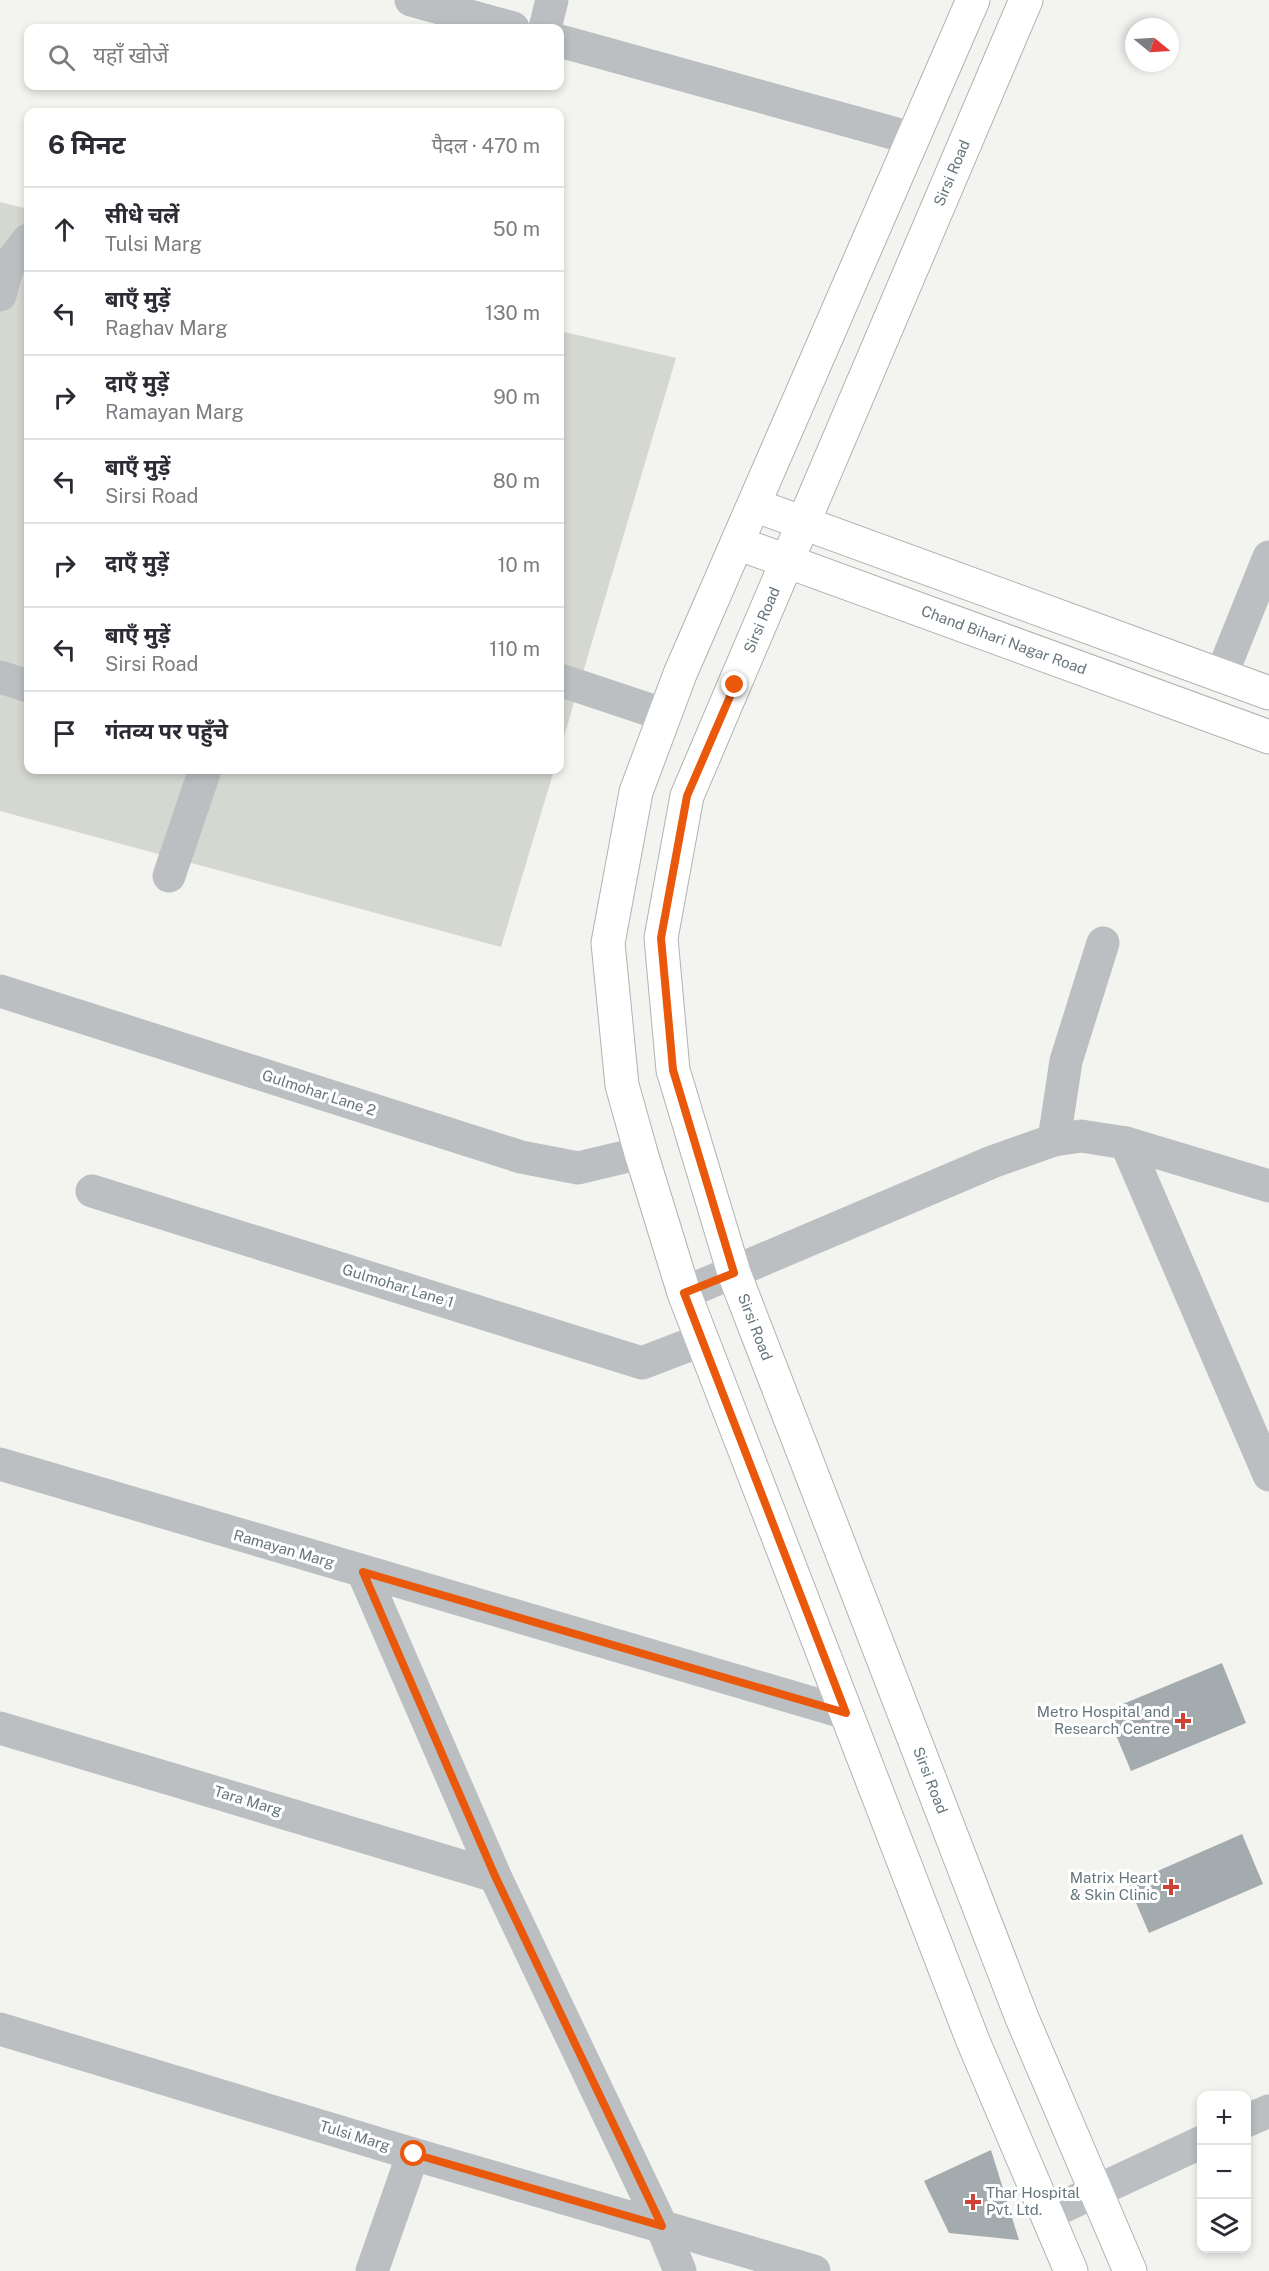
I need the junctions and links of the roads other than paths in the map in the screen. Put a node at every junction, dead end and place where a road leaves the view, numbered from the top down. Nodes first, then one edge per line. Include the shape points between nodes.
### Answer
1 (411, 0) edge
2 (552, 0) edge
3 (973, 0) edge
4 (1026, 0) edge
5 (498, 24) edge
6 (546, 24) edge
7 (564, 42) edge
8 (911, 138) junction
9 (24, 245) edge
10 (0, 295) edge
11 (754, 505) junction
12 (802, 524) junction
13 (737, 543) junction
14 (1269, 557) edge
15 (786, 561) junction
16 (1221, 676) junction
17 (0, 677) edge
18 (564, 681) edge
19 (24, 685) edge
20 (1269, 693) edge
21 (665, 715) junction
22 (1269, 737) edge
23 (204, 774) edge
24 (169, 876) dead end
25 (1103, 943) dead end
26 (0, 991) edge
27 (1054, 1140) junction
28 (1126, 1143) junction
29 (640, 1153) junction
30 (1269, 1186) edge
31 (92, 1191) dead end
32 (734, 1273) junction
33 (684, 1293) junction
34 (702, 1340) junction
35 (0, 1464) edge
36 (1269, 1475) edge
37 (363, 1572) junction
38 (846, 1713) junction
39 (0, 1728) edge
40 (495, 1876) junction
41 (0, 2029) edge
42 (1269, 2111) edge
43 (1251, 2119) edge
44 (1197, 2144) edge
45 (414, 2154) junction
46 (1096, 2192) junction
47 (1047, 2214) junction
48 (662, 2226) junction
49 (372, 2271) edge
50 (680, 2271) edge
51 (814, 2271) edge
52 (1071, 2271) edge
53 (1130, 2271) edge

1 - 5 street
2 - 6 street
3 - 8 main road
4 - 12 main road, Sirsi Road
7 - 8 street
8 - 11 main road
9 - 10 street via 8,266
11 - 12 main road
11 - 13 main road
12 - 15 main road, Sirsi Road
12 - 16 main road
13 - 15 main road, Chand Bihari Nagar Road
13 - 21 main road
14 - 16 street
15 - 22 main road, Chand Bihari Nagar Road
15 - 32 main road, Sirsi Road via 687,796 661,938 673,1070
16 - 20 main road
17 - 19 street
18 - 21 street
21 - 29 main road via 636,792 608,944 622,1084
23 - 24 street
25 - 27 street via 1066,1061
26 - 29 street, Gulmohar Lane 2 via 521,1157 578,1168
27 - 28 street via 1082,1136
27 - 32 street via 992,1162
28 - 30 street
28 - 36 street
29 - 33 main road
31 - 34 street, Gulmohar Lane 1 via 642,1363
32 - 33 street
32 - 46 main road, Sirsi Road via 1022,2018
33 - 34 main road
34 - 38 main road
35 - 37 street, Ramayan Marg
37 - 38 street, Ramayan Marg
37 - 40 street
38 - 47 main road via 973,2041
39 - 40 street, Tara Marg
40 - 48 street
41 - 45 street, Tulsi Marg
42 - 43 street
44 - 46 street
45 - 48 street, Tulsi Marg
45 - 49 street
46 - 47 street
46 - 53 main road, Sirsi Road
47 - 52 main road
48 - 50 street
48 - 51 street, Tulsi Marg

